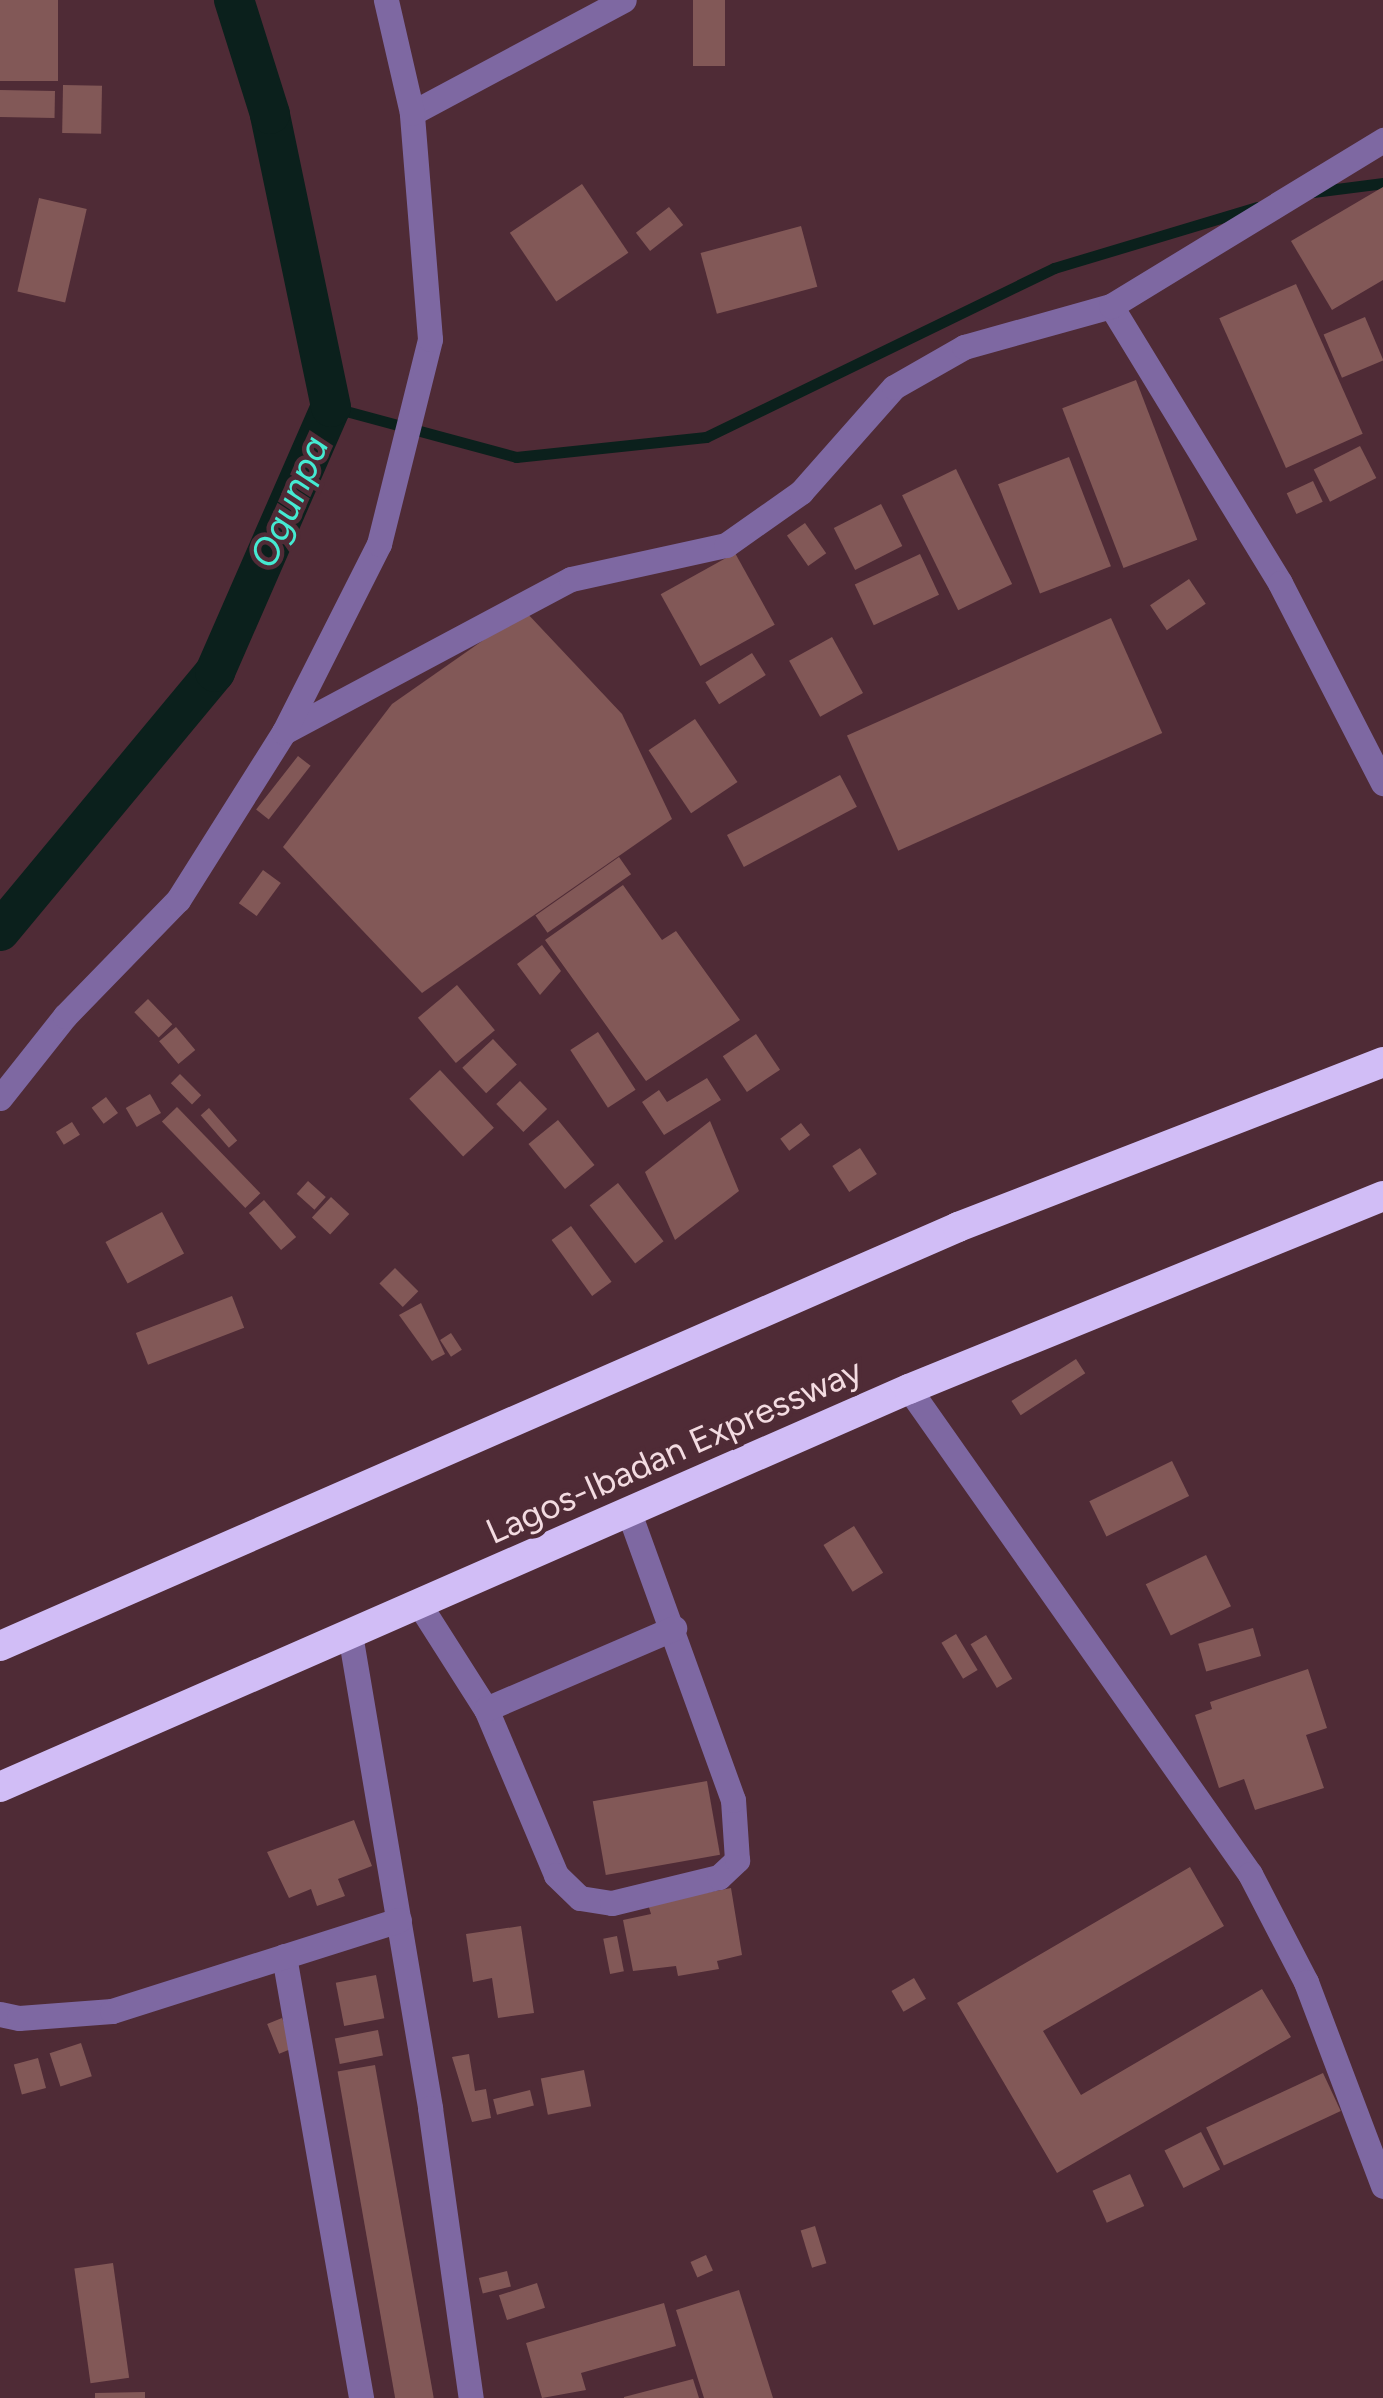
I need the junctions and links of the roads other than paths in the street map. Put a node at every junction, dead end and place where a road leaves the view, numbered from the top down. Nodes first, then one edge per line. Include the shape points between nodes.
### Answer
1 (386, 0) edge
2 (624, 0) edge
3 (412, 113) junction
4 (1383, 140) edge
5 (1112, 306) junction
6 (284, 732) junction
7 (1383, 783) edge
8 (1383, 1062) edge
9 (0, 1098) edge
10 (1383, 1196) edge
11 (909, 1389) junction
12 (629, 1512) junction
13 (419, 1604) junction
14 (674, 1628) junction
15 (350, 1634) junction
16 (0, 1646) edge
17 (486, 1709) junction
18 (0, 1787) edge
19 (399, 1920) junction
20 (284, 1956) junction
21 (0, 2014) edge
22 (1383, 2186) edge
23 (361, 2398) edge
24 (471, 2398) edge

1 - 3 street
2 - 3 street
3 - 6 street via 430,339 379,544
4 - 5 street
5 - 6 street via 964,347 894,387 801,492 726,545 572,580
5 - 7 street via 1280,582
6 - 9 street via 178,900 65,1016
8 - 16 highway via 958,1227
10 - 11 highway, Lagos-Ibadan Expressway
11 - 12 highway, Lagos-Ibadan Expressway
11 - 22 street via 1250,1874 1306,1982
12 - 13 highway, Lagos-Ibadan Expressway
12 - 14 street
13 - 15 highway, Lagos-Ibadan Expressway
13 - 17 street
14 - 17 street
14 - 17 street via 738,1826 737,1860 719,1876 612,1903 580,1898 556,1875
15 - 18 highway, Lagos-Ibadan Expressway
15 - 19 street
19 - 20 street
19 - 24 street
20 - 21 street via 112,2011
20 - 23 street

